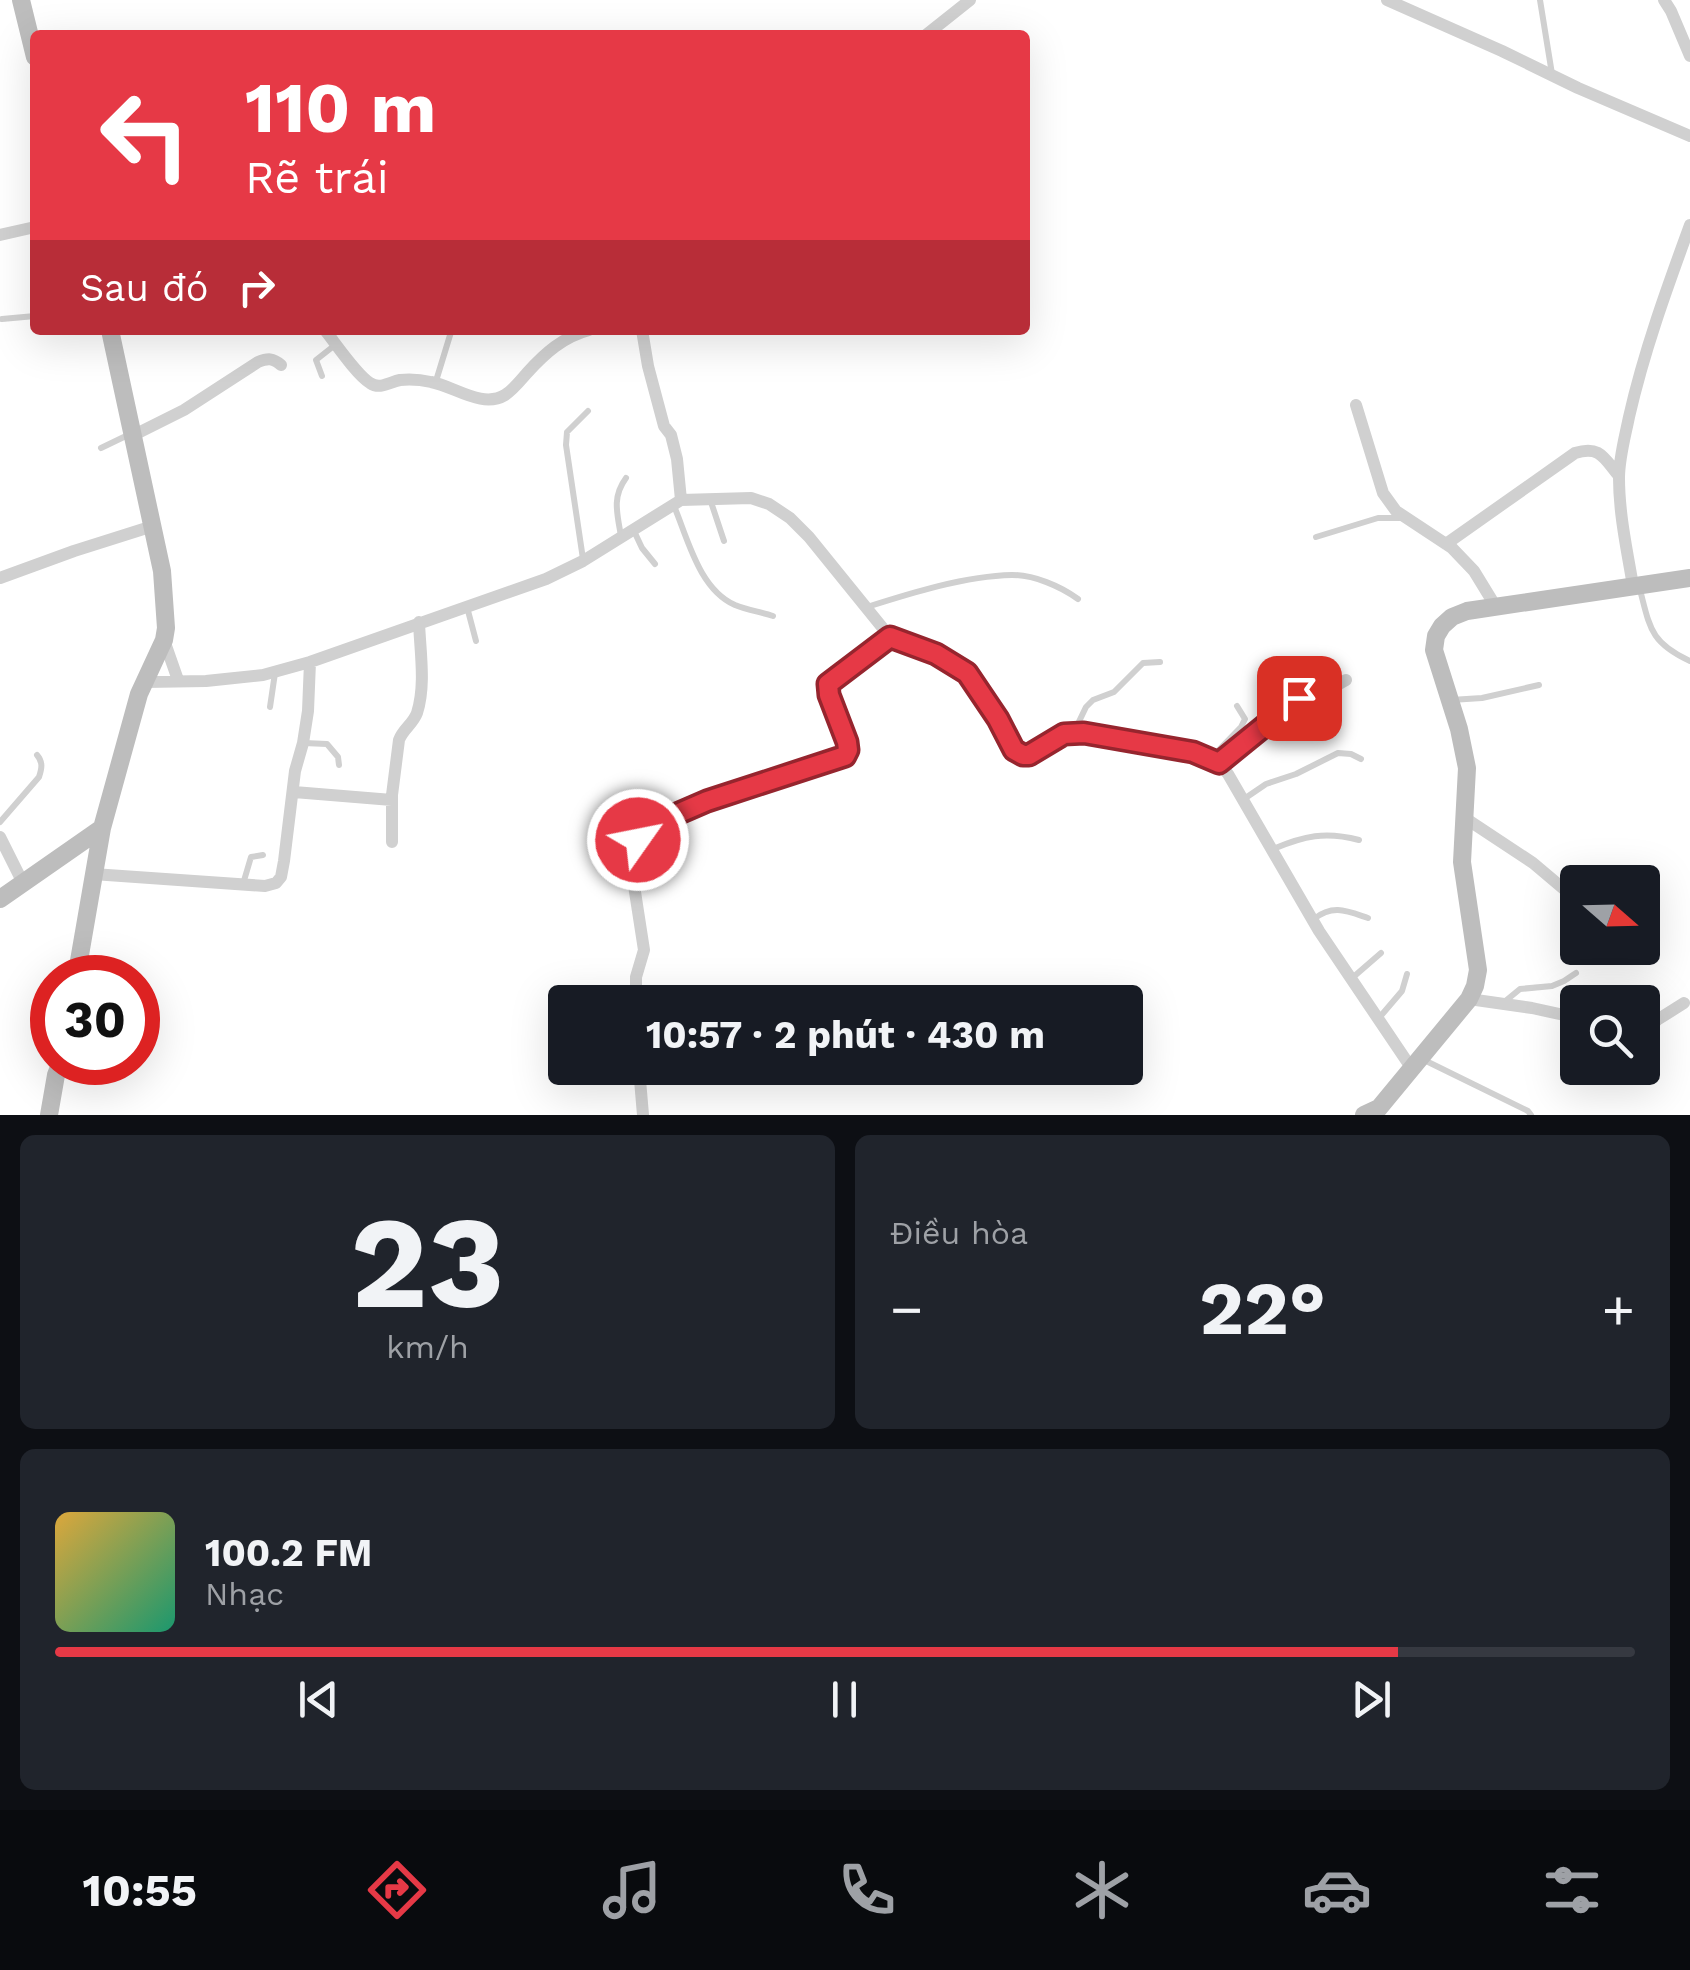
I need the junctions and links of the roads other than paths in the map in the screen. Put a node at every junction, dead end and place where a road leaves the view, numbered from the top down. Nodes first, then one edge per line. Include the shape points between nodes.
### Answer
1 (21, 0) edge
2 (970, 0) edge
3 (1386, 0) edge
4 (1540, 0) edge
5 (1664, 0) edge
6 (932, 30) edge
7 (30, 35) edge
8 (1690, 56) edge
9 (1552, 76) junction
10 (1690, 136) edge
11 (1690, 225) edge
12 (30, 228) edge
13 (0, 235) edge
14 (30, 317) edge
15 (2, 320) edge
16 (111, 335) edge
17 (329, 335) edge
18 (450, 335) edge
19 (572, 335) edge
20 (643, 335) edge
21 (336, 344) junction
22 (282, 365) dead end
23 (322, 376) dead end
24 (436, 382) junction
25 (1356, 405) dead end
26 (588, 411) dead end
27 (134, 433) junction
28 (101, 448) dead end
29 (1619, 476) junction
30 (626, 478) dead end
31 (710, 498) junction
32 (678, 502) junction
33 (1406, 518) junction
34 (153, 526) junction
35 (627, 533) junction
36 (1316, 536) dead end
37 (724, 541) dead end
38 (1446, 544) junction
39 (583, 560) junction
40 (655, 564) dead end
41 (0, 578) edge
42 (1690, 578) edge
43 (1635, 585) junction
44 (1078, 599) dead end
45 (467, 606) junction
46 (866, 607) junction
47 (1496, 607) junction
48 (773, 616) dead end
49 (419, 622) junction
50 (890, 637) junction
51 (164, 640) junction
52 (476, 641) dead end
53 (1690, 661) edge
54 (310, 662) junction
55 (1160, 662) dead end
56 (276, 671) junction
57 (178, 680) junction
58 (1346, 680) dead end
59 (145, 682) junction
60 (1539, 684) dead end
61 (1450, 700) junction
62 (1237, 706) dead end
63 (270, 708) dead end
64 (1074, 733) junction
65 (303, 744) junction
66 (37, 755) dead end
67 (1361, 759) dead end
68 (1215, 761) junction
69 (340, 766) dead end
70 (294, 792) junction
71 (1243, 799) junction
72 (392, 800) junction
73 (1465, 818) junction
74 (0, 822) edge
75 (102, 828) junction
76 (0, 838) edge
77 (1359, 840) dead end
78 (392, 842) dead end
79 (1272, 850) junction
80 (66, 852) junction
81 (264, 855) dead end
82 (94, 869) junction
83 (1560, 881) edge
84 (23, 883) junction
85 (243, 885) junction
86 (0, 899) edge
87 (1368, 918) dead end
88 (1313, 920) junction
89 (1380, 954) dead end
90 (80, 955) edge
91 (1576, 972) dead end
92 (1407, 974) dead end
93 (1350, 980) junction
94 (636, 985) edge
95 (1469, 998) junction
96 (1684, 1003) dead end
97 (1502, 1004) junction
98 (1560, 1015) edge
99 (1660, 1018) edge
100 (1378, 1019) junction
101 (1416, 1063) junction
102 (54, 1085) edge
103 (641, 1085) edge
104 (1372, 1114) edge
105 (49, 1115) edge
106 (643, 1115) edge
107 (1531, 1115) edge

1 - 7 street
2 - 6 street
3 - 9 street
4 - 9 lane
5 - 8 street
9 - 10 street
11 - 29 street via 1638,381
12 - 13 street
14 - 15 lane
16 - 27 street
17 - 21 street
18 - 24 lane
19 - 24 street via 501,398 481,399
20 - 32 street via 677,459
21 - 23 lane via 316,360
21 - 24 street via 375,386
22 - 27 street via 267,358 258,362
25 - 33 street via 1383,494
26 - 39 lane via 567,432 566,445
27 - 28 lane
27 - 34 street
29 - 38 street via 1598,451 1576,452
29 - 43 street
30 - 35 lane via 615,502
31 - 32 street
31 - 37 lane
31 - 46 street via 752,498 790,518
32 - 35 street
32 - 48 lane via 715,590 734,604
33 - 36 lane via 1378,518
33 - 38 street
34 - 41 street
34 - 51 street
35 - 39 street
35 - 40 lane
38 - 47 street via 1474,571
39 - 45 street
42 - 43 street
43 - 47 street
43 - 53 lane via 1650,630
44 - 46 lane via 1015,575
45 - 49 street
45 - 52 lane
46 - 50 street
47 - 61 street via 1452,617 1436,636
49 - 54 street
49 - 72 street via 420,699 399,740
50 - 64 street via 967,673 1023,755
50 - 94 street via 828,684 847,742 845,756 707,801 638,840 630,852 644,950
51 - 57 street
51 - 59 street
54 - 56 street
54 - 65 street
55 - 64 lane via 1142,663 1114,692 1093,700
56 - 57 street
56 - 63 lane
57 - 59 street
58 - 68 street via 1299,698
59 - 75 street
60 - 61 lane
61 - 73 street via 1466,768
62 - 68 lane via 1245,719
64 - 68 street
65 - 69 lane via 327,744
65 - 70 street
66 - 74 lane via 39,776
67 - 71 lane via 1338,753
68 - 71 street
70 - 72 street
70 - 85 street via 281,877 265,886
71 - 79 street
72 - 78 street
73 - 83 street
73 - 95 street via 1462,862 1478,970
75 - 80 street
75 - 82 street
76 - 84 street
77 - 79 lane via 1304,836
79 - 88 street
80 - 82 street
80 - 84 street
81 - 85 lane via 251,857
82 - 85 street
82 - 90 street
84 - 86 street
87 - 88 lane via 1325,910
88 - 93 street
89 - 93 lane
91 - 97 lane via 1552,986 1520,989
92 - 100 lane via 1402,991
93 - 100 street
95 - 97 street
95 - 101 street
96 - 99 street
97 - 98 street
100 - 101 street
101 - 104 street
101 - 107 lane
102 - 105 street
103 - 106 street

